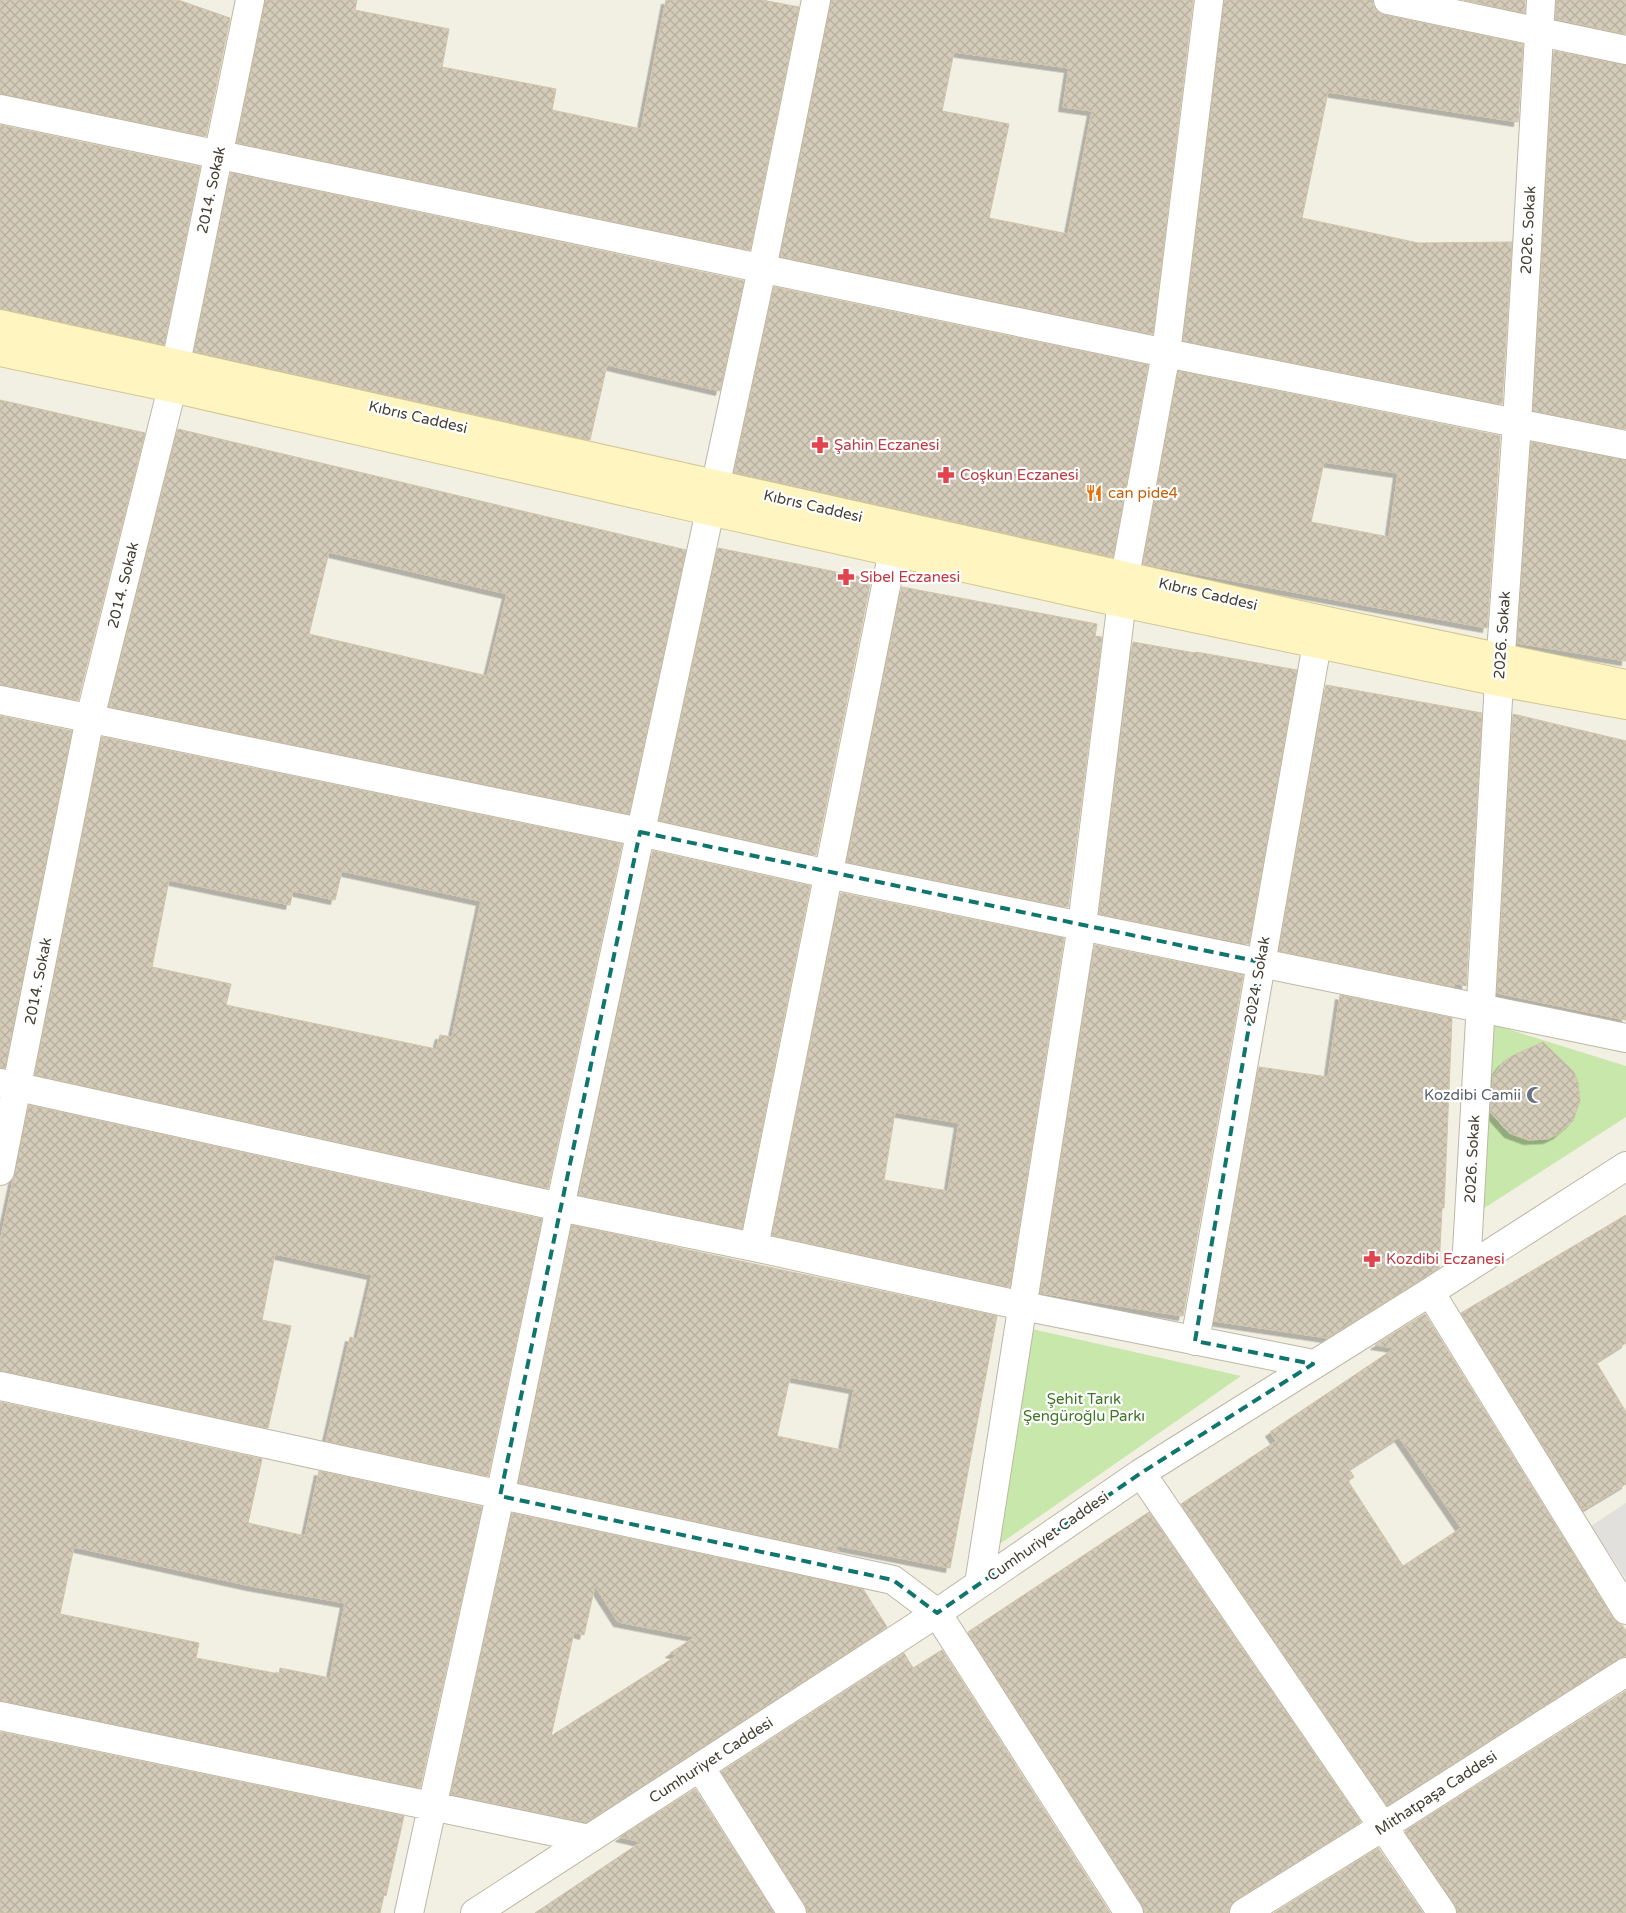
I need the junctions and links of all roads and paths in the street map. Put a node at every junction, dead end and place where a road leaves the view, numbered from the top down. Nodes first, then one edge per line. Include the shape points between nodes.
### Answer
1 (250, 0) edge
2 (816, 0) edge
3 (1209, 0) edge
4 (1388, 0) edge
5 (1541, 0) edge
6 (1538, 32) junction
7 (1626, 50) edge
8 (0, 109) edge
9 (219, 154) junction
10 (762, 269) junction
11 (0, 324) edge
12 (0, 352) edge
13 (1166, 353) junction
14 (174, 375) junction
15 (1517, 423) junction
16 (1626, 445) edge
17 (715, 484) junction
18 (709, 512) junction
19 (896, 524) junction
20 (893, 551) junction
21 (1125, 576) junction
22 (1122, 603) junction
23 (1320, 632) junction
24 (1499, 670) junction
25 (1626, 684) edge
26 (0, 700) edge
27 (1626, 705) edge
28 (90, 718) junction
29 (640, 832) junction
30 (828, 874) junction
31 (1082, 925) junction
32 (1260, 962) junction
33 (1481, 1008) junction
34 (1626, 1038) edge
35 (9, 1085) edge
36 (1626, 1166) edge
37 (0, 1171) edge
38 (560, 1207) junction
39 (754, 1247) junction
40 (1466, 1269) junction
41 (1430, 1292) junction
42 (1023, 1306) junction
43 (1194, 1341) junction
44 (1313, 1364) junction
45 (0, 1386) edge
46 (1141, 1473) junction
47 (500, 1496) junction
48 (979, 1584) junction
49 (1626, 1610) edge
50 (937, 1613) junction
51 (1626, 1672) edge
52 (0, 1716) edge
53 (700, 1767) junction
54 (432, 1807) junction
55 (1384, 1826) junction
56 (589, 1838) junction
57 (409, 1913) edge
58 (475, 1913) edge
59 (792, 1913) edge
60 (1129, 1913) edge
61 (1244, 1913) edge
62 (1442, 1913) edge

1 - 9 street, 2014. Sokak
2 - 10 street
3 - 13 street
4 - 6 street
5 - 6 street, 2026. Sokak
6 - 7 street
6 - 15 street, 2026. Sokak
8 - 9 street
9 - 10 street
9 - 14 street, 2014. Sokak
10 - 13 street
10 - 17 street
11 - 14 main road, Kıbrıs Caddesi
12 - 14 main road, Kıbrıs Caddesi
13 - 15 street
13 - 21 street
14 - 17 main road, Kıbrıs Caddesi
14 - 18 main road, Kıbrıs Caddesi
14 - 28 street, 2014. Sokak
15 - 16 street
15 - 24 street, 2026. Sokak
17 - 18 street
17 - 19 main road, Kıbrıs Caddesi
18 - 20 main road, Kıbrıs Caddesi
18 - 29 street
19 - 20 street
19 - 21 main road, Kıbrıs Caddesi
20 - 22 main road, Kıbrıs Caddesi
20 - 30 street
21 - 22 street
21 - 23 main road, Kıbrıs Caddesi
22 - 23 main road, Kıbrıs Caddesi
22 - 31 street
23 - 24 main road, Kıbrıs Caddesi
23 - 32 street, 2024. Sokak
24 - 25 main road, Kıbrıs Caddesi
24 - 27 main road, Kıbrıs Caddesi
24 - 33 street, 2026. Sokak
26 - 28 street
28 - 29 street
28 - 35 street, 2014. Sokak
29 - 30 street
29 - 38 street
30 - 31 street
30 - 39 street
31 - 32 street
31 - 42 street
32 - 33 street
32 - 43 street, 2024. Sokak
33 - 34 street
33 - 40 street, 2026. Sokak
35 - 37 street, 2014. Sokak
35 - 38 street
36 - 40 street, Cumhuriyet Caddesi
38 - 39 street
38 - 47 street
39 - 42 street
40 - 41 street, Cumhuriyet Caddesi
41 - 44 street, Cumhuriyet Caddesi
41 - 49 street
42 - 43 street
42 - 48 street
43 - 44 street
44 - 46 street, Cumhuriyet Caddesi
45 - 47 street
46 - 48 street, Cumhuriyet Caddesi
46 - 55 street
47 - 50 street via 893,1580
47 - 54 street
48 - 50 street, Cumhuriyet Caddesi
50 - 53 street, Cumhuriyet Caddesi
50 - 60 street
51 - 55 street, Mithatpaşa Caddesi
52 - 54 street
53 - 56 street, Cumhuriyet Caddesi
53 - 59 street
54 - 56 street
54 - 57 street
55 - 61 street, Mithatpaşa Caddesi
55 - 62 street
56 - 58 street, Cumhuriyet Caddesi

